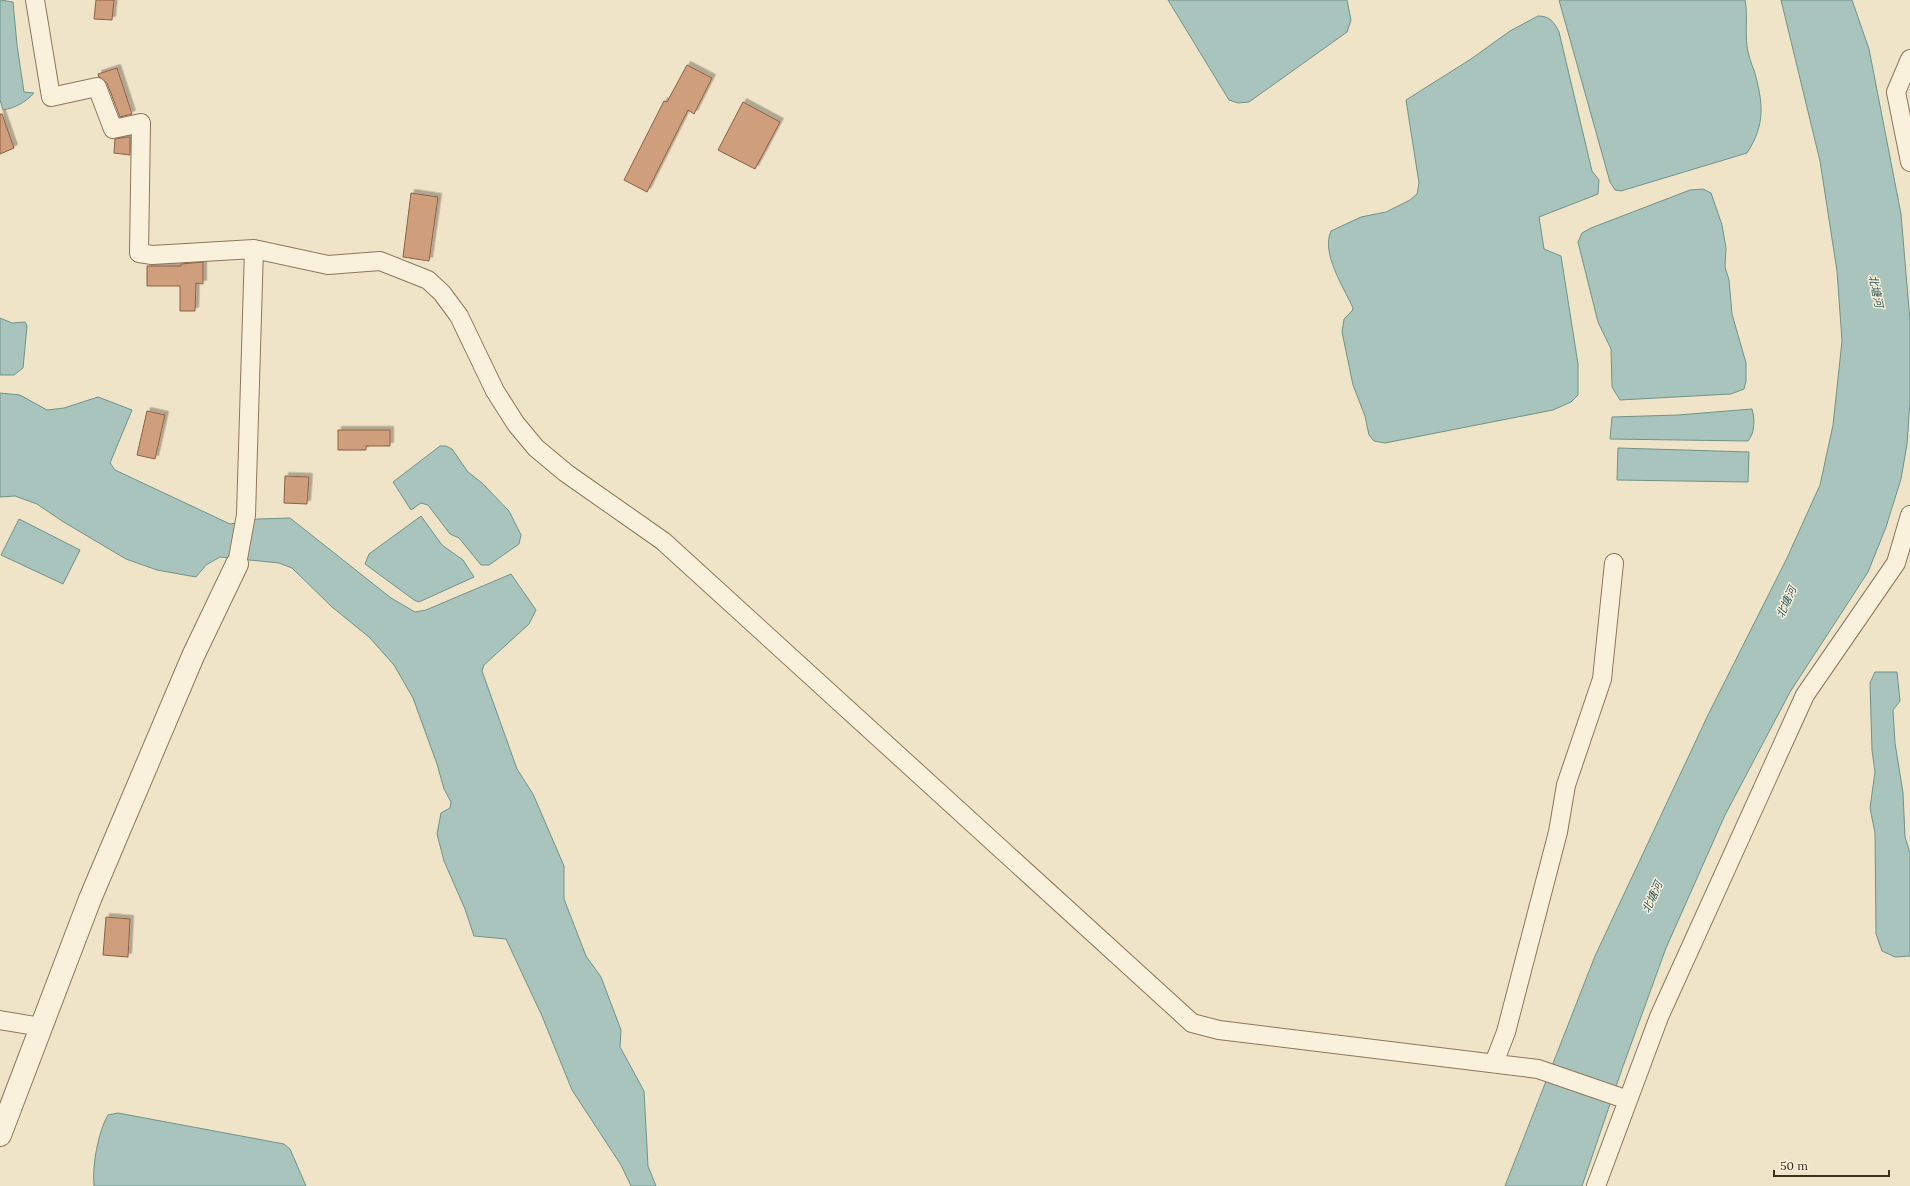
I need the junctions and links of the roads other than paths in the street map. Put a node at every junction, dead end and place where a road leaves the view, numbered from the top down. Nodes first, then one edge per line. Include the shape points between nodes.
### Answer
1 (36, 0) edge
2 (1910, 60) edge
3 (1910, 162) edge
4 (254, 249) junction
5 (1910, 515) edge
6 (1614, 563) dead end
7 (237, 564) joint
8 (0, 1020) edge
9 (41, 1027) junction
10 (1494, 1063) junction
11 (1624, 1098) junction
12 (0, 1135) edge
13 (1596, 1186) edge

1 - 4 street via 51,97 97,87 113,129 140,123 139,253 152,255
2 - 3 street via 1896,92
4 - 7 street via 246,515
4 - 10 street via 328,265 380,261 428,280 442,293 459,316 495,391 516,424 536,448 566,473 662,541 1192,1023 1218,1030
5 - 11 street via 1896,563 1805,695
6 - 10 street via 1602,679 1566,785 1558,832 1506,1032
7 - 9 street via 193,656 90,899
8 - 9 street
9 - 12 street
10 - 11 street via 1538,1069
11 - 13 street

